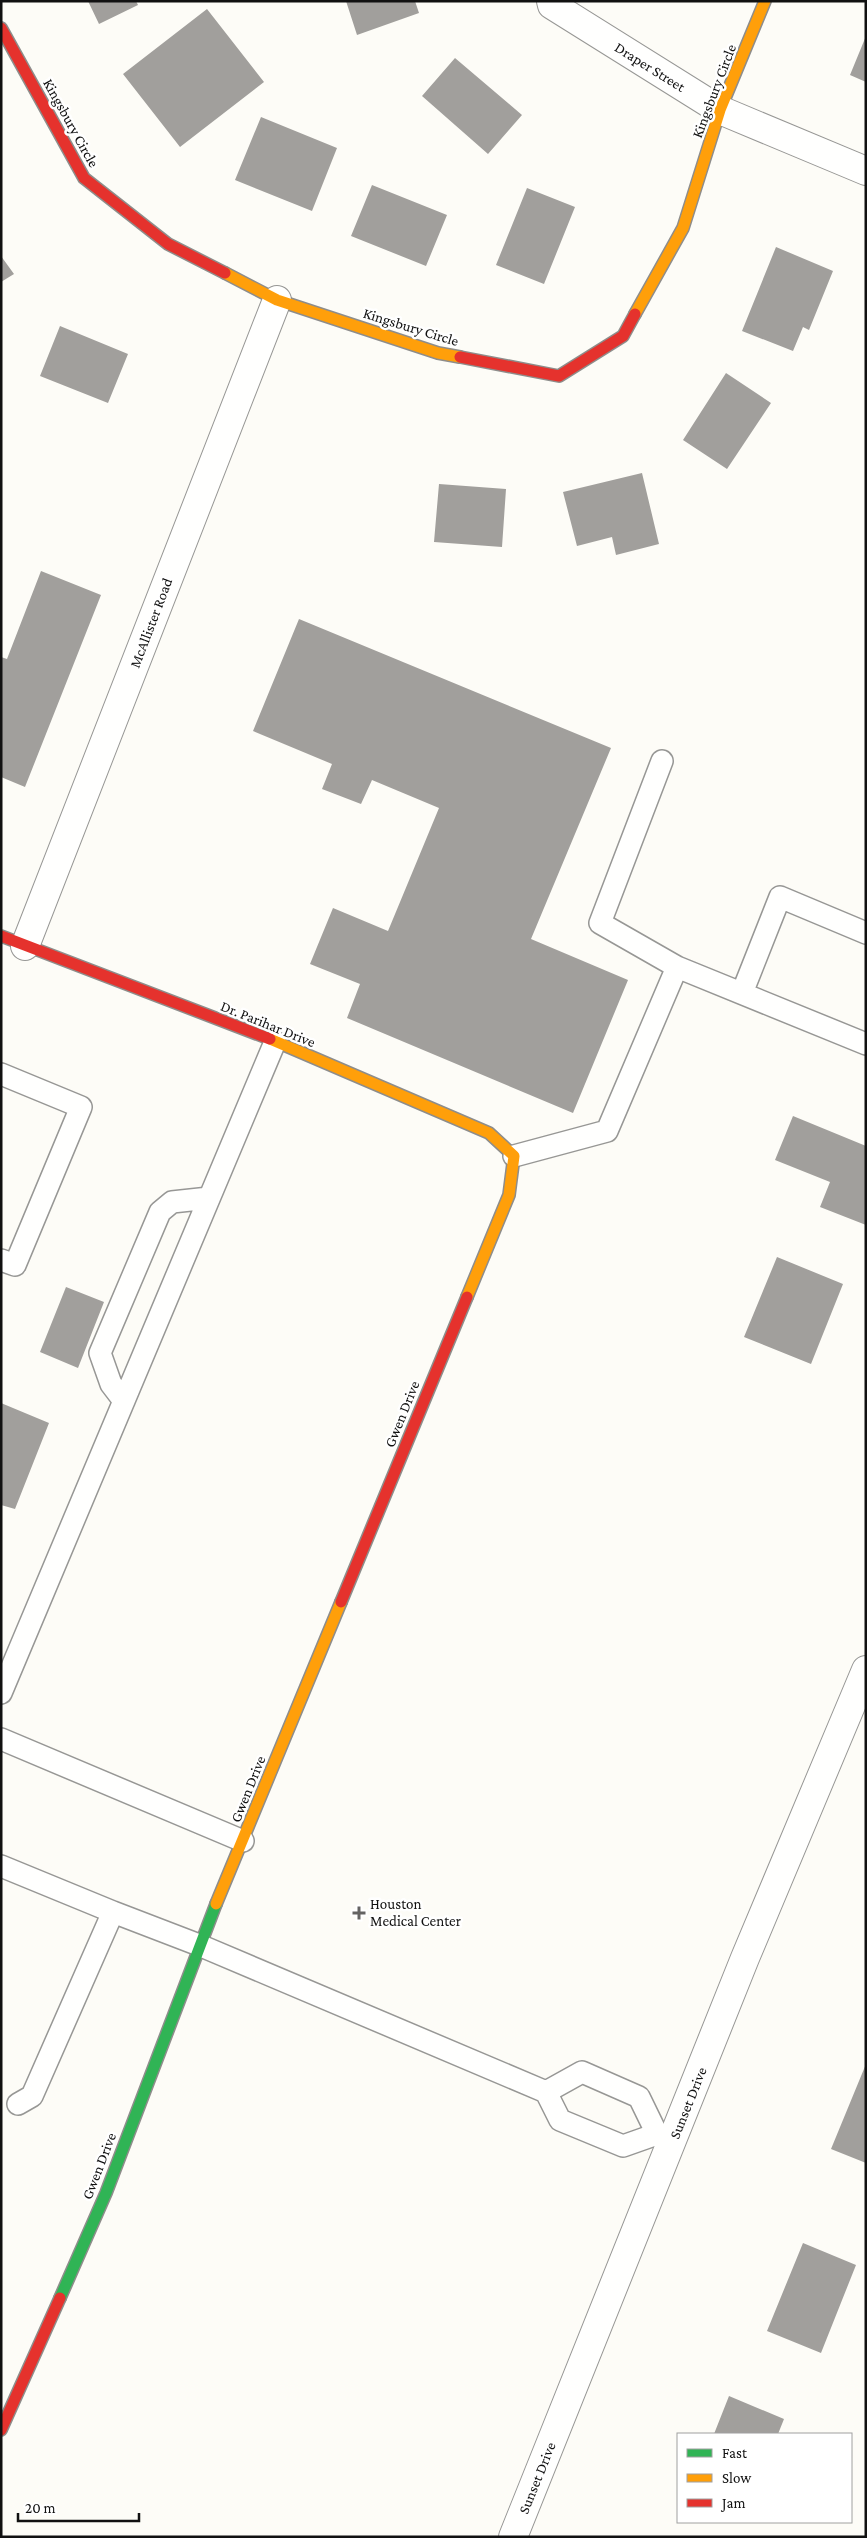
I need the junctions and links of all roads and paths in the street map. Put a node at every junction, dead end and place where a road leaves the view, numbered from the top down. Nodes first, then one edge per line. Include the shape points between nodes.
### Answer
1 (551, 1) edge
2 (765, 1) edge
3 (1, 28) edge
4 (720, 110) junction
5 (866, 171) edge
6 (278, 300) junction
7 (662, 761) dead end
8 (866, 933) edge
9 (13, 941) edge
10 (677, 967) junction
11 (742, 993) junction
12 (274, 1042) junction
13 (866, 1044) edge
14 (1, 1074) edge
15 (514, 1156) junction
16 (208, 1198) junction
17 (1, 1260) edge
18 (124, 1401) junction
19 (866, 1670) edge
20 (1, 1693) edge
21 (1, 1739) edge
22 (243, 1841) junction
23 (1, 1866) edge
24 (113, 1912) junction
25 (199, 1945) junction
26 (546, 2092) junction
27 (18, 2104) dead end
28 (665, 2137) junction
29 (1, 2430) edge
30 (513, 2537) edge

1 - 4 street, Draper Street via 552,5
2 - 4 street, Kingsbury Circle
3 - 6 street, Kingsbury Circle via 84,178 168,244
4 - 5 street, Draper Street
4 - 6 street, Kingsbury Circle via 683,228 623,336 560,376 438,353
6 - 9 street, McAllister Road
7 - 10 lane via 600,922
8 - 11 lane via 780,897
9 - 12 street, Dr. Parihar Drive
10 - 11 lane
10 - 15 lane via 607,1131
11 - 13 lane
12 - 15 street, Dr. Parihar Drive via 490,1133
12 - 16 lane
14 - 17 lane via 81,1107 16,1265
15 - 22 street, Gwen Drive via 509,1195
16 - 18 lane
16 - 18 lane via 172,1202 160,1212 100,1354 111,1384
18 - 20 lane
19 - 28 street, Sunset Drive via 745,1958
21 - 22 lane
22 - 25 street, Gwen Drive
23 - 24 lane
24 - 25 lane
24 - 27 lane via 32,2096
25 - 26 lane
25 - 29 street, Gwen Drive via 106,2193
26 - 28 lane via 560,2120 624,2146
26 - 28 lane via 582,2072 639,2097
28 - 30 street, Sunset Drive

